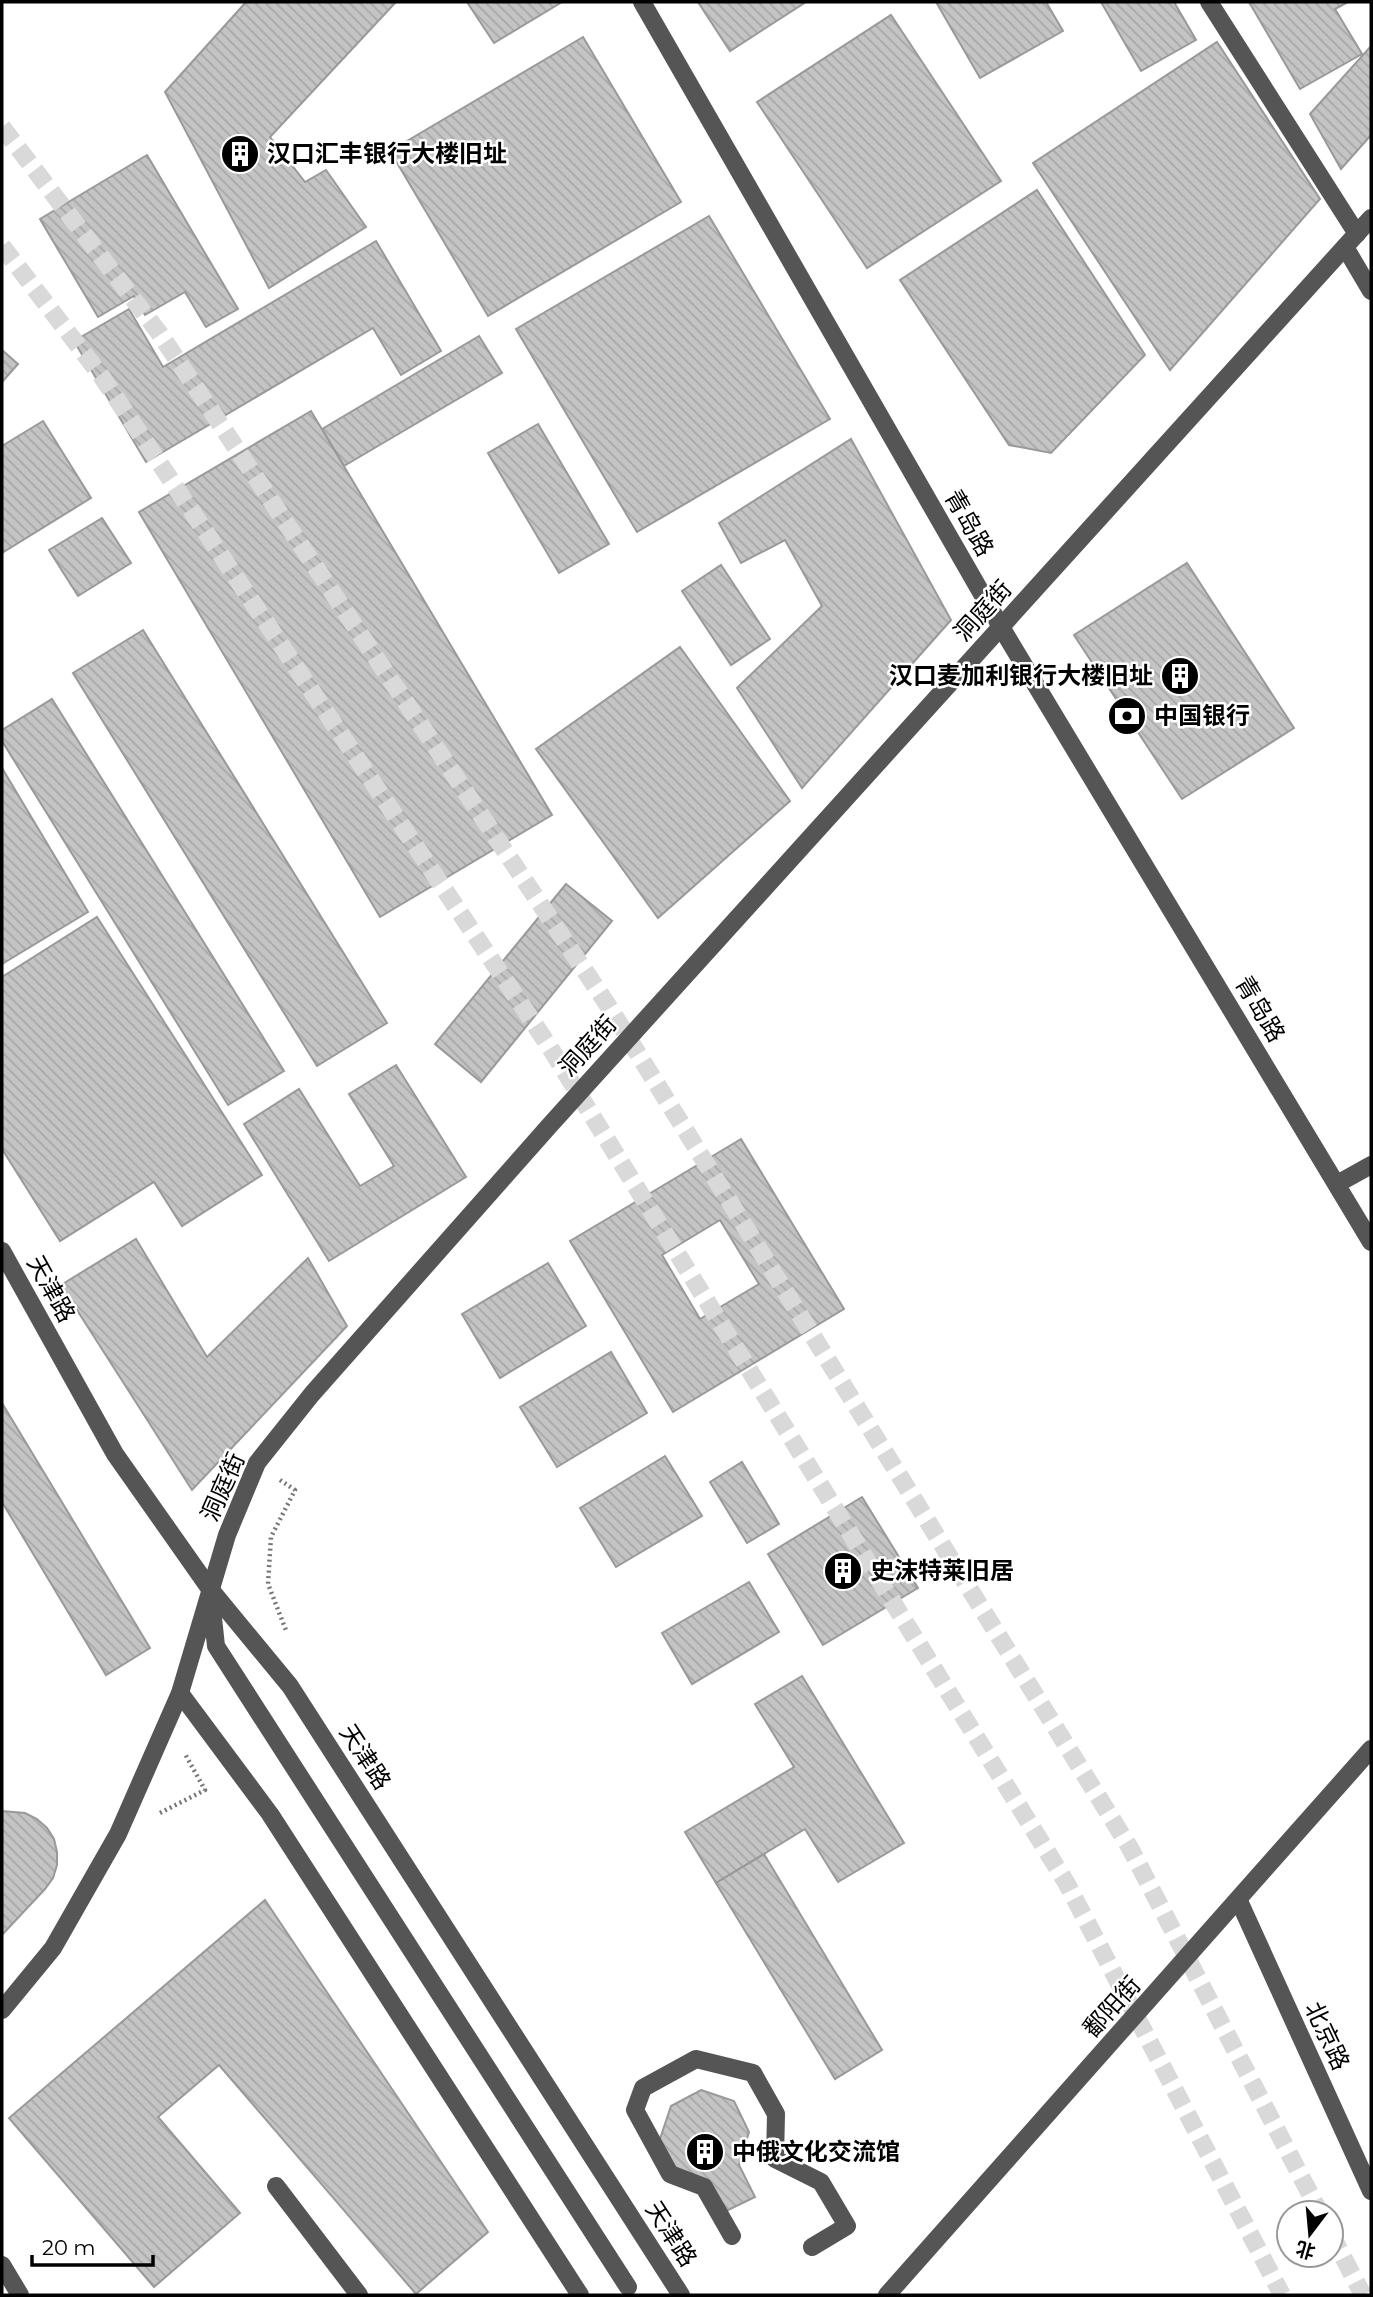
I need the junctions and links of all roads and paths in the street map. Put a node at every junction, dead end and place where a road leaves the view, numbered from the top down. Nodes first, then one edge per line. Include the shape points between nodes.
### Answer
1 (642, 2) edge
2 (1209, 2) edge
3 (1371, 218) edge
4 (1351, 241) junction
5 (1371, 291) edge
6 (1001, 628) junction
7 (1371, 1165) edge
8 (1337, 1184) junction
9 (1371, 1242) edge
10 (2, 1251) edge
11 (257, 1463) junction
12 (210, 1589) junction
13 (289, 1638) dead end
14 (180, 1693) junction
15 (181, 1747) dead end
16 (1371, 1749) edge
17 (118, 1834) junction
18 (1239, 1901) junction
19 (2, 2010) edge
20 (276, 2186) dead end
21 (1371, 2191) edge
22 (732, 2236) dead end
23 (812, 2248) dead end
24 (2, 2264) edge
25 (628, 2287) dead end
26 (20, 2295) edge
27 (359, 2295) edge
28 (580, 2295) edge
29 (681, 2295) edge
30 (887, 2295) edge

1 - 6 street, 青岛路
2 - 4 street
3 - 4 street, 洞庭街
4 - 5 street
4 - 6 street, 洞庭街
6 - 8 street, 青岛路
6 - 11 street, 洞庭街 via 550,1125 312,1394
7 - 8 street
8 - 9 street, 青岛路
10 - 12 street, 天津路 via 116,1454
11 - 12 street, 洞庭街
11 - 13 path via 295,1490 271,1537 268,1584
12 - 14 street, 洞庭街
12 - 25 street via 216,1646
12 - 29 street, 天津路 via 290,1686
14 - 17 street, 洞庭街
14 - 28 street via 270,1814
15 - 17 path via 205,1790
16 - 18 street, 鄱阳街
17 - 19 street, 洞庭街 via 54,1948
18 - 21 street, 北京路
18 - 30 street, 鄱阳街
20 - 27 street
22 - 23 street via 705,2187 670,2174 635,2110 643,2088 696,2059 753,2073 776,2114 775,2159 821,2182 848,2226
24 - 26 street

